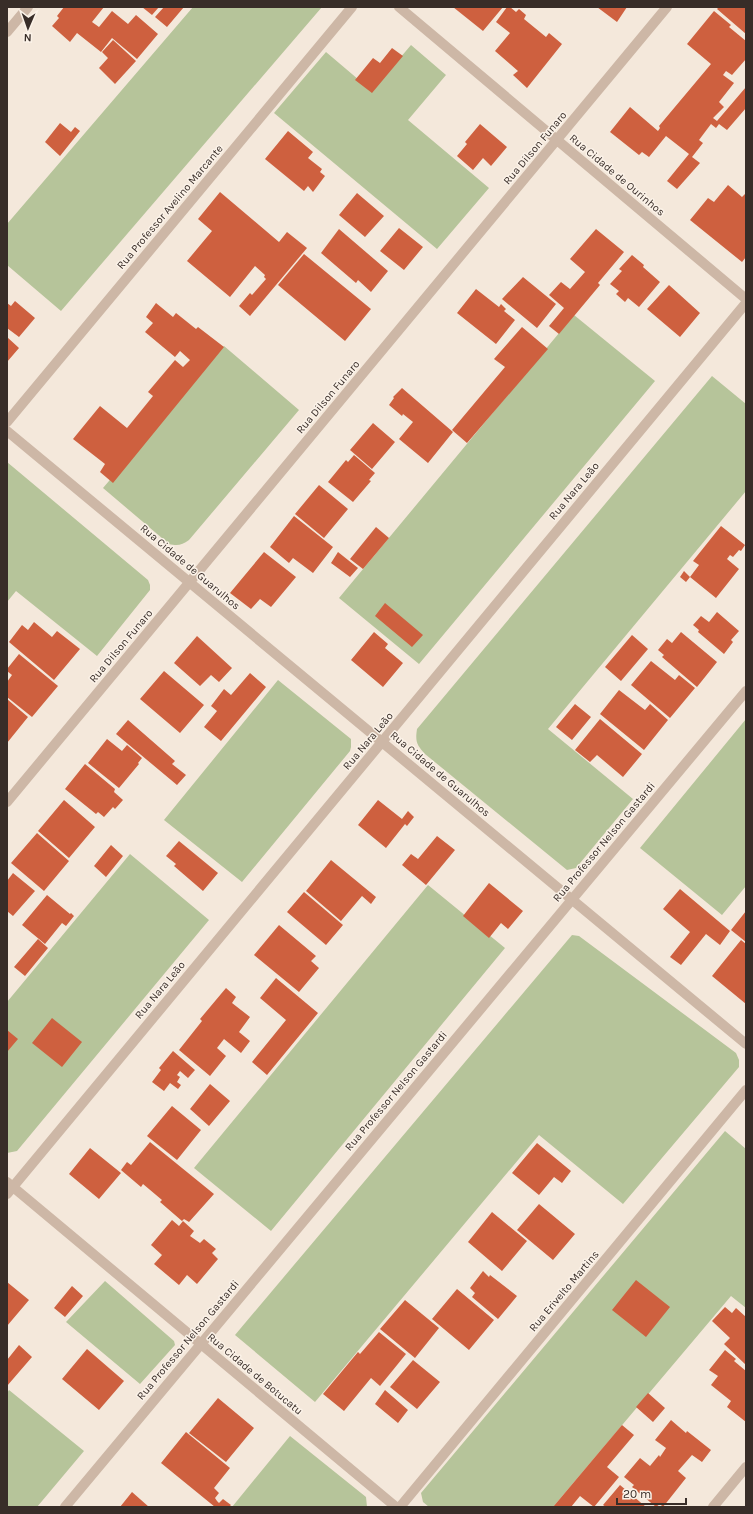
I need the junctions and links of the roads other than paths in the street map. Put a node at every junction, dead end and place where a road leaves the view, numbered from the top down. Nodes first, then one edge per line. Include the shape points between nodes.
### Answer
1 (28, 7) edge
2 (352, 7) edge
3 (398, 7) edge
4 (668, 7) edge
5 (7, 32) edge
6 (557, 140) junction
7 (746, 299) edge
8 (746, 303) edge
9 (7, 422) edge
10 (7, 430) edge
11 (190, 582) junction
12 (746, 691) edge
13 (382, 742) junction
14 (7, 802) edge
15 (572, 900) junction
16 (746, 1044) edge
17 (746, 1090) edge
18 (9, 1187) edge
19 (201, 1344) junction
20 (746, 1467) edge
21 (65, 1507) edge
22 (396, 1507) edge
23 (400, 1507) edge
24 (713, 1507) edge

1 - 5 street
2 - 9 street, Rua Professor Avelino Marcante
3 - 6 street, Rua Cidade de Ourinhos
4 - 6 street, Rua Dilson Funaro
6 - 7 street, Rua Cidade de Ourinhos
6 - 11 street, Rua Dilson Funaro
8 - 13 street, Rua Nara Leão
10 - 11 street, Rua Cidade de Guarulhos
11 - 13 street, Rua Cidade de Guarulhos
11 - 14 street, Rua Dilson Funaro
12 - 15 street, Rua Professor Nelson Gastardi
13 - 15 street, Rua Cidade de Guarulhos
13 - 18 street, Rua Nara Leão
15 - 16 street, Rua Cidade de Guarulhos
15 - 19 street, Rua Professor Nelson Gastardi
17 - 23 street, Rua Erivelto Martins
18 - 19 street, Rua Cidade de Botucatu
19 - 21 street, Rua Professor Nelson Gastardi
19 - 22 street, Rua Cidade de Botucatu
20 - 24 street

